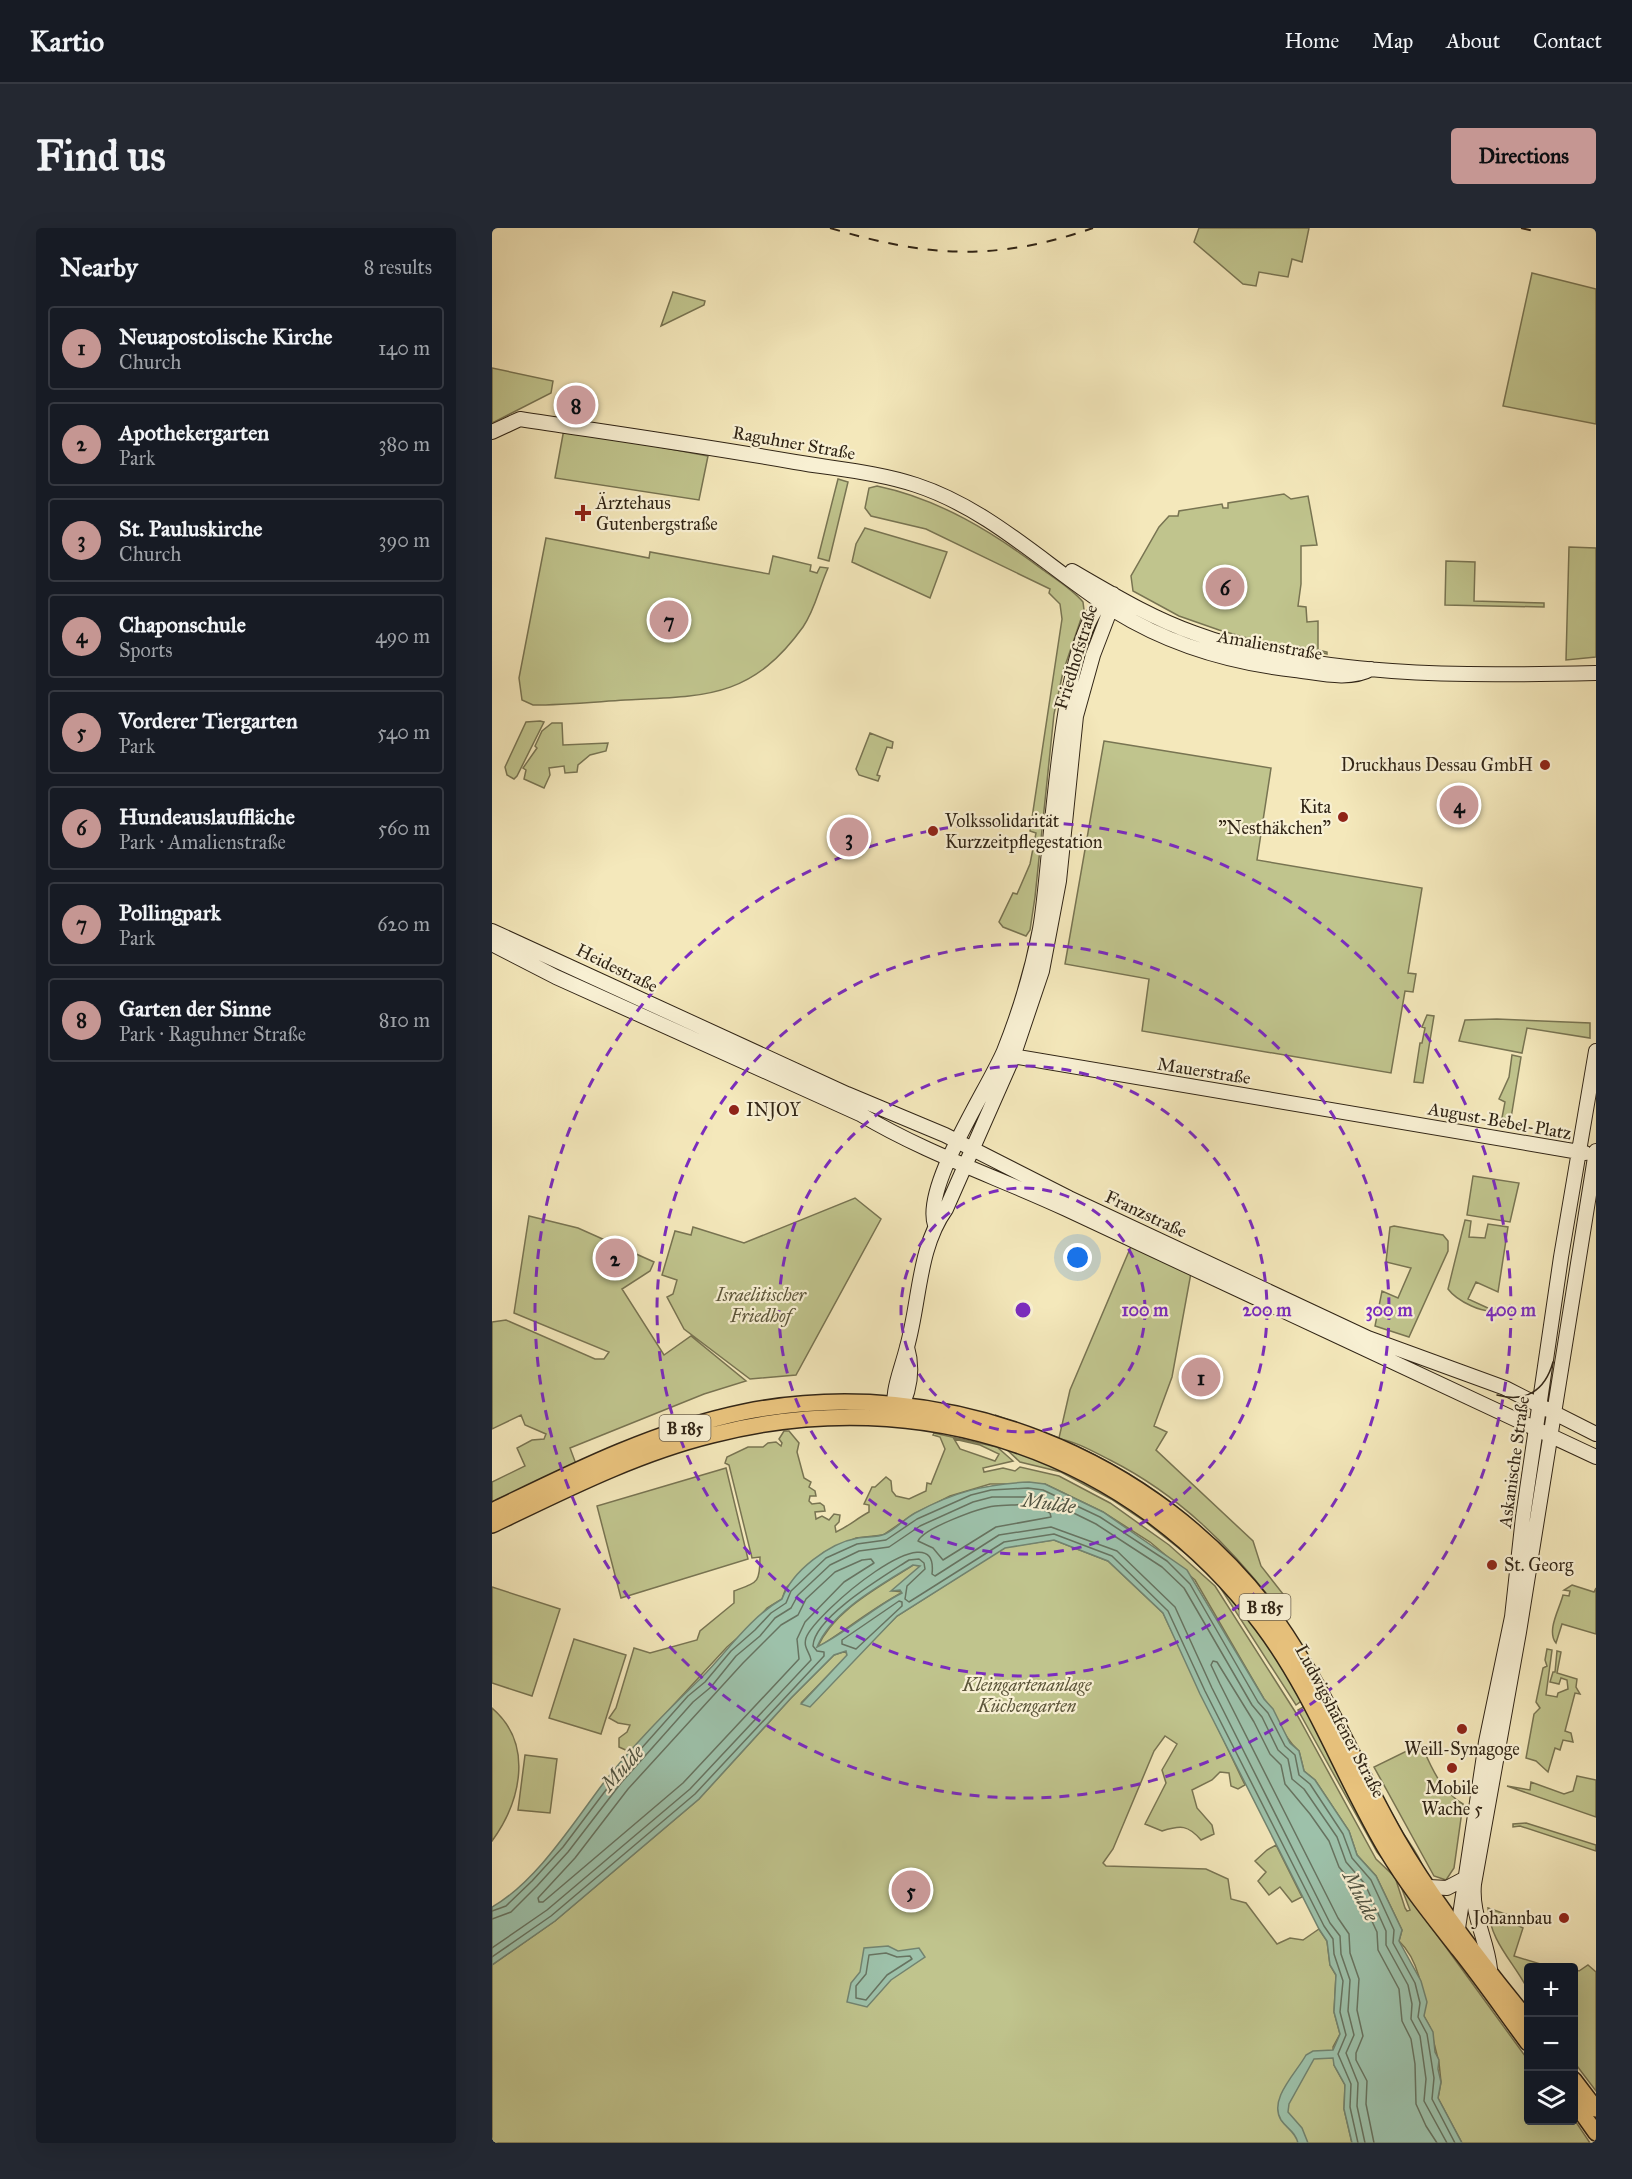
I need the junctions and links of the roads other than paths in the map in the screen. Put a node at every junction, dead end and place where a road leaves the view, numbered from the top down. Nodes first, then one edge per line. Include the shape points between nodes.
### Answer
1 (492, 432) edge
2 (1108, 601) junction
3 (1595, 672) edge
4 (492, 931) edge
5 (492, 945) edge
6 (725, 1045) junction
7 (1596, 1051) edge
8 (1008, 1055) junction
9 (1400, 1122) joint
10 (958, 1142) junction
11 (971, 1149) junction
12 (1578, 1152) junction
13 (1596, 1154) edge
14 (950, 1159) junction
15 (964, 1165) junction
16 (934, 1225) junction
17 (1545, 1373) junction
18 (1509, 1390) junction
19 (1540, 1405) junction
20 (897, 1409) junction
21 (1555, 1412) junction
22 (1537, 1427) junction
23 (1551, 1434) junction
24 (1596, 1434) edge
25 (1571, 1445) junction
26 (1596, 1457) edge
27 (1546, 1459) junction
28 (492, 1511) edge
29 (492, 1525) edge
30 (1464, 1879) junction
31 (1429, 1887) junction
32 (1473, 1900) junction
33 (1427, 1909) junction
34 (1455, 1919) junction
35 (1458, 1948) junction
36 (1490, 1969) junction
37 (1526, 2017) edge
38 (1524, 2038) edge
39 (1578, 2085) edge
40 (1578, 2108) edge
41 (1596, 2109) edge
42 (1596, 2133) edge

1 - 2 main road, Raguhner Straße via 520,419 912,483 987,520
2 - 3 main road, Amalienstraße via 1237,647 1274,656 1371,669
2 - 8 main road, Friedhofstraße via 1073,730 1051,934 1031,1008
4 - 6 main road, Heidestraße
5 - 6 main road, Heidestraße via 556,976
6 - 10 main road, Franzstraße
6 - 14 main road, Franzstraße
7 - 12 main road, Askanische Straße
8 - 9 main road, Mauerstraße
8 - 10 main road, Friedhofstraße
8 - 11 main road, Friedhofstraße
9 - 12 main road, August-Bebel-Platz
10 - 11 main road, Franzstraße
10 - 14 main road, Friedhofstraße
11 - 15 main road, Friedhofstraße
11 - 18 main road, Franzstraße via 1368,1338
12 - 13 main road, August-Bebel-Platz
12 - 17 main road, Askanische Straße
13 - 21 main road, Askanische Straße
14 - 15 main road, Franzstraße
14 - 16 main road, Friedhofstraße via 936,1194
15 - 16 main road, Friedhofstraße via 946,1209
15 - 22 main road, Franzstraße
16 - 20 main road via 901,1362
17 - 18 main road via 1532,1389
17 - 19 main road, Askanische Straße
18 - 19 main road, Franzstraße
19 - 21 main road, Franzstraße
19 - 22 main road, Askanische Straße
20 - 28 main road, B 185 via 812,1402 716,1418 622,1452
20 - 29 main road, B 185 via 801,1419 710,1435 628,1463
20 - 31 main road, Ludwigshafener Straße / B 185 via 978,1418 1054,1444 1132,1485 1197,1534 1240,1576 1292,1644 1400,1844
20 - 33 main road, Ludwigshafener Straße / B 185 via 1062,1461 1130,1499 1201,1554 1240,1597 1286,1660 1388,1852
21 - 23 main road, Askanische Straße
21 - 24 main road, Franzstraße
22 - 23 main road, Franzstraße
22 - 30 main road, Askanische Straße via 1512,1617 1486,1742
23 - 25 main road, Franzstraße
23 - 27 main road, Askanische Straße
25 - 26 main road, Franzstraße
25 - 27 main road via 1555,1448
27 - 32 main road, Askanische Straße
30 - 31 main road via 1447,1888
30 - 34 main road, Askanische Straße
31 - 34 main road, Ludwigshafener Straße / B 185
32 - 34 main road
32 - 36 main road, Askanische Straße via 1488,1947
33 - 34 main road
33 - 35 main road, Ludwigshafener Straße / B 185
34 - 35 main road, Askanische Straße
34 - 36 main road, Ludwigshafener Straße / B 185
35 - 38 main road, Ludwigshafener Straße / B 185
36 - 37 main road, Ludwigshafener Straße / B 185
39 - 41 main road
40 - 42 main road

